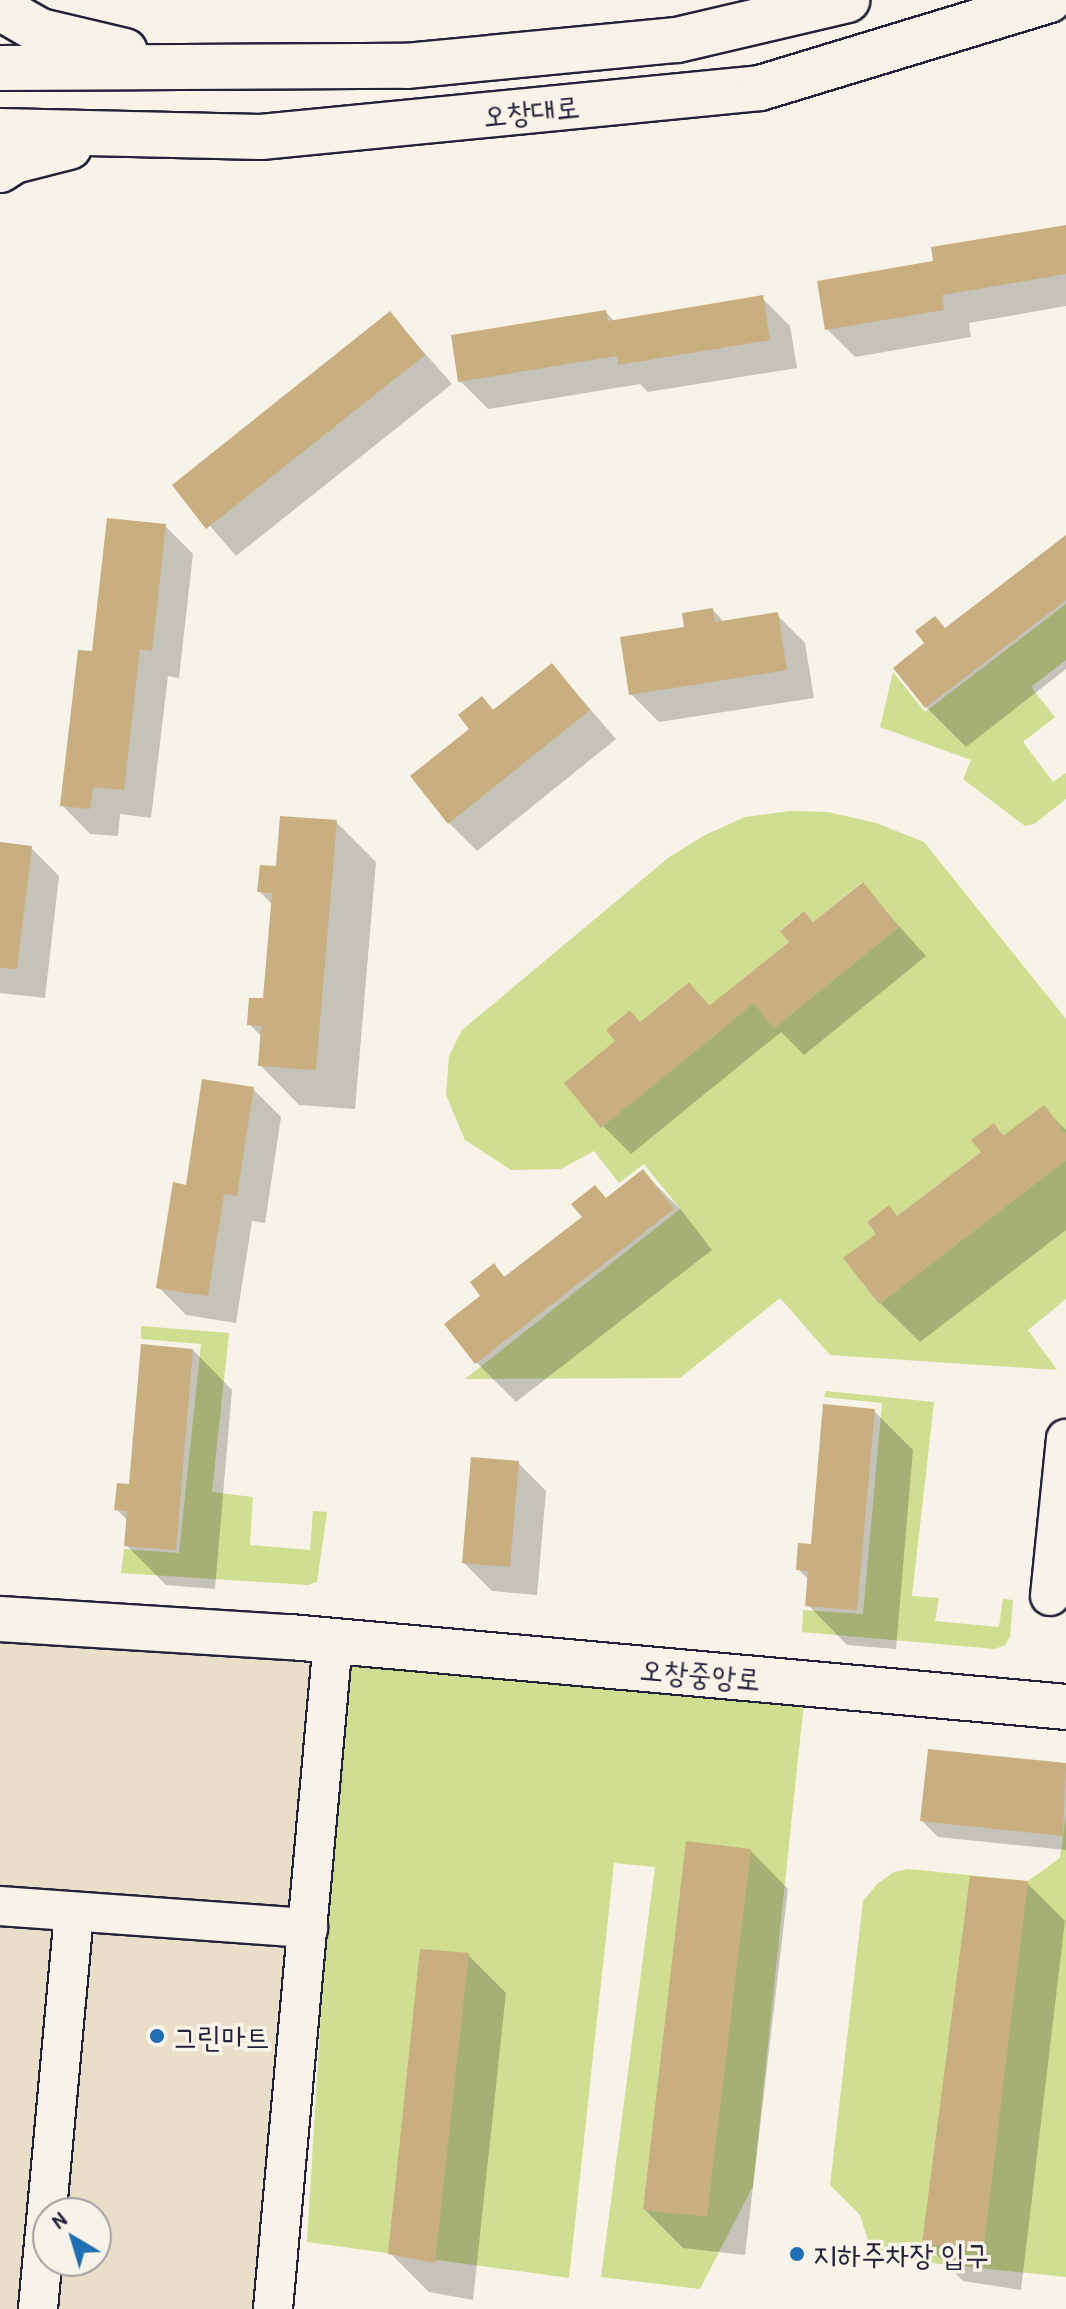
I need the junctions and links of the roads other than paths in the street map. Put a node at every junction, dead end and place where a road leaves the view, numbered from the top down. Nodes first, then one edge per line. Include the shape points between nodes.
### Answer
1 (847, 0) edge
2 (1049, 0) edge
3 (0, 8) edge
4 (189, 67) junction
5 (0, 68) edge
6 (0, 131) edge
7 (123, 134) junction
8 (0, 170) edge
9 (1066, 1439) edge
10 (1050, 1596) dead end
11 (0, 1619) edge
12 (333, 1641) junction
13 (1066, 1707) edge
14 (0, 1906) edge
15 (74, 1912) junction
16 (308, 1928) junction
17 (38, 2309) edge
18 (273, 2309) edge

1 - 4 main road, 오창대로 via 677,40 556,54 406,66
2 - 7 main road, 오창대로 via 760,88 261,137
3 - 4 main road via 40,31
4 - 5 main road, 오창대로
6 - 7 main road, 오창대로
7 - 8 main road via 14,161
9 - 10 street
11 - 12 main road, 오창중앙로
12 - 13 main road, 오창중앙로
12 - 16 street
14 - 15 street
15 - 16 street
15 - 17 street
16 - 18 street

